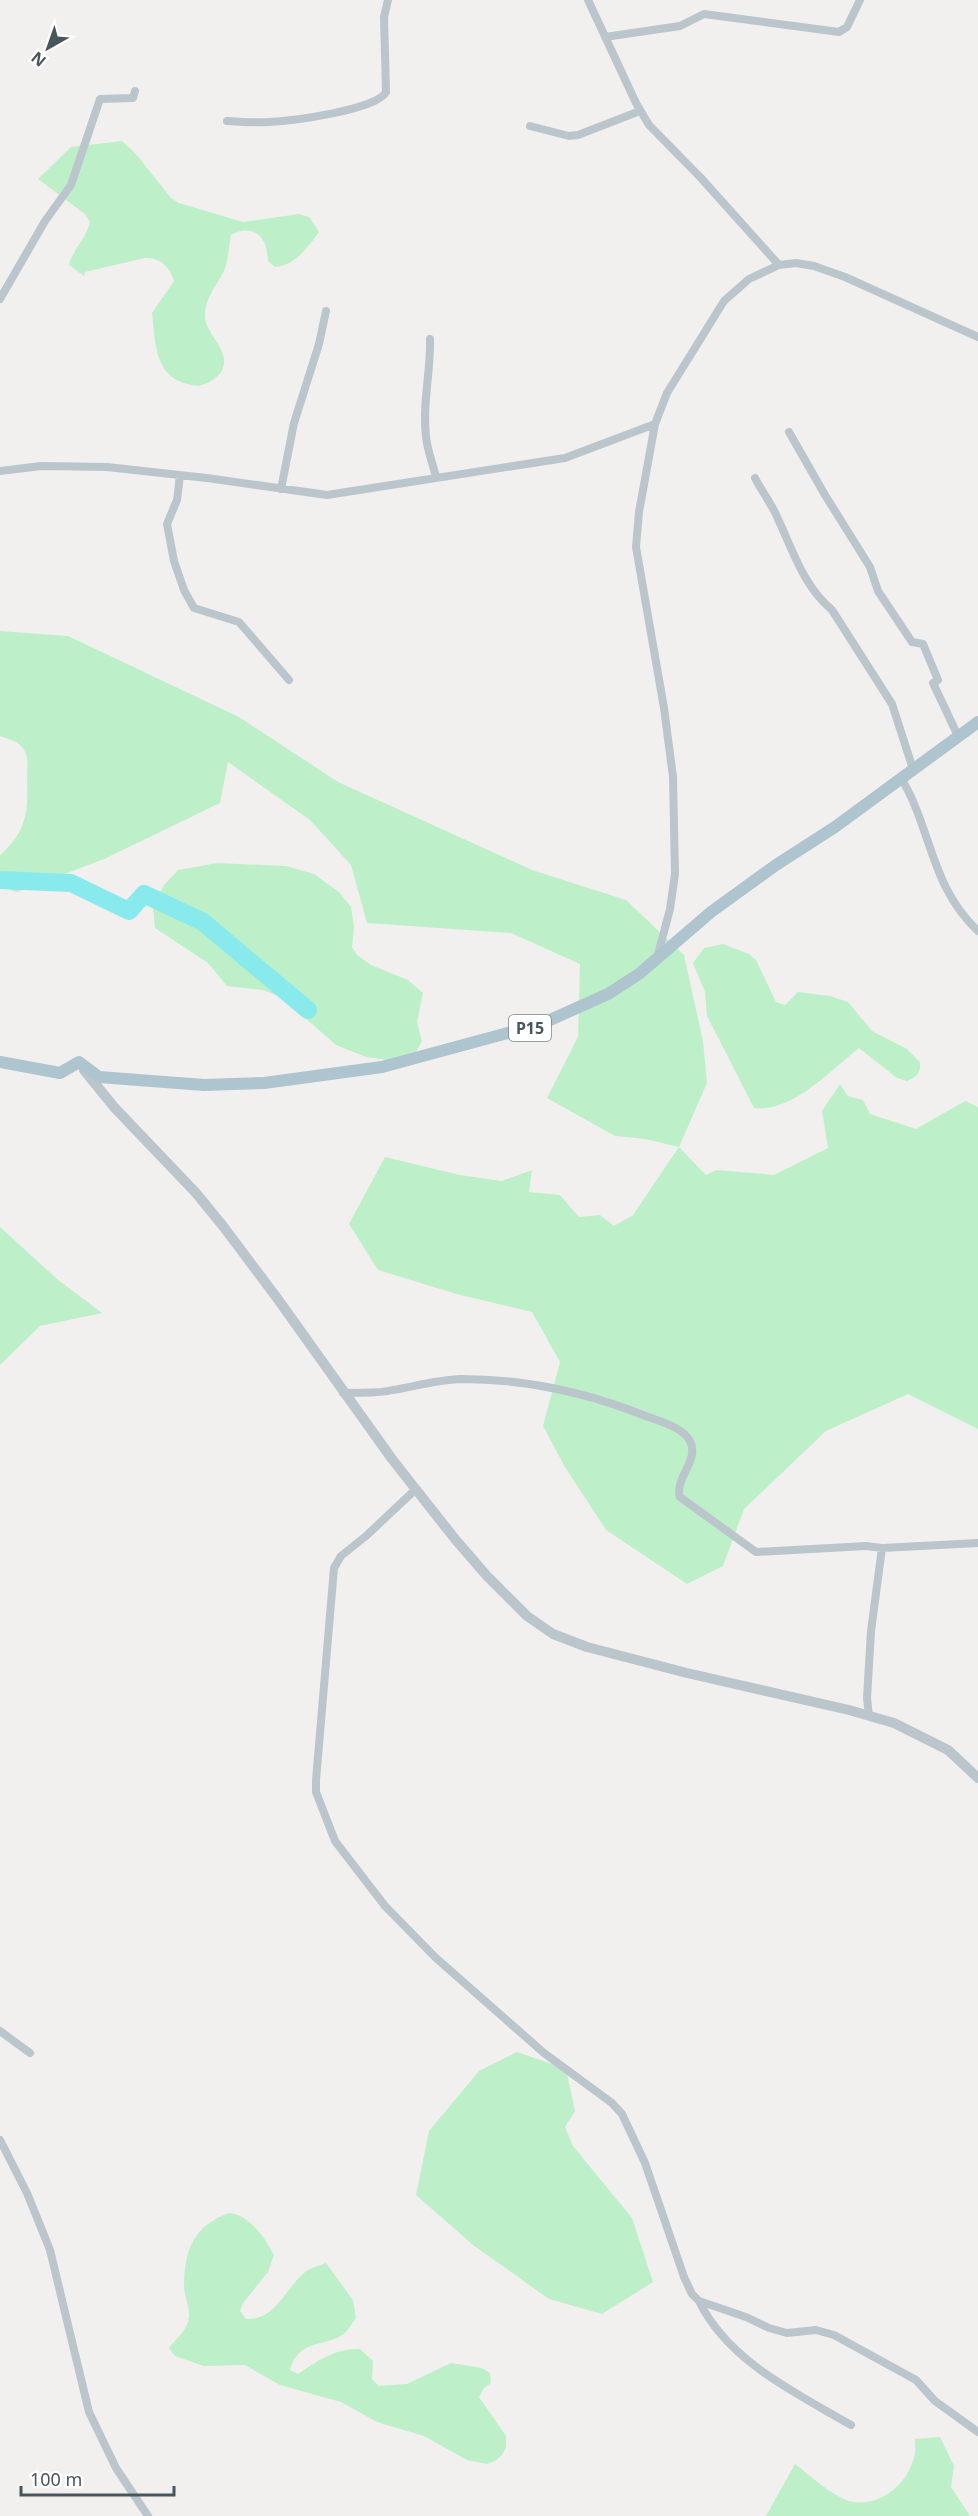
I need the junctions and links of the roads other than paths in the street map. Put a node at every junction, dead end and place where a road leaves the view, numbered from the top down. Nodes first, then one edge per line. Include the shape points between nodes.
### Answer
1 (388, 0) edge
2 (588, 0) edge
3 (860, 0) edge
4 (605, 37) junction
5 (135, 90) dead end
6 (640, 111) junction
7 (227, 121) dead end
8 (530, 126) dead end
9 (779, 265) junction
10 (0, 299) edge
11 (326, 311) dead end
12 (978, 337) edge
13 (430, 339) dead end
14 (655, 424) junction
15 (789, 432) dead end
16 (0, 471) edge
17 (180, 475) junction
18 (436, 477) junction
19 (755, 478) dead end
20 (280, 489) junction
21 (289, 680) dead end
22 (978, 722) edge
23 (958, 736) junction
24 (913, 769) junction
25 (902, 778) junction
26 (978, 931) edge
27 (656, 960) junction
28 (0, 1062) edge
29 (79, 1062) junction
30 (343, 1393) junction
31 (416, 1489) junction
32 (978, 1543) edge
33 (882, 1548) junction
34 (869, 1716) junction
35 (978, 1778) edge
36 (0, 2031) edge
37 (30, 2053) dead end
38 (0, 2140) edge
39 (699, 2301) junction
40 (851, 2425) dead end
41 (978, 2432) edge
42 (148, 2516) edge

1 - 7 street via 384,17 386,92 380,100 347,111 269,122
2 - 4 street
3 - 4 street via 848,27 839,32 704,14 680,26
4 - 6 street
5 - 10 street via 133,98 100,99 71,185 45,221
6 - 8 street via 578,135
6 - 9 street
9 - 12 street via 814,266 845,277
9 - 14 street via 750,279 724,301 668,393
11 - 20 street
13 - 18 street via 426,437
14 - 18 street via 565,458
14 - 27 street via 636,547 673,777 675,874
15 - 23 street via 870,567 878,591 912,642 923,644 938,680 933,683
16 - 17 street via 41,466 107,467
17 - 20 street
17 - 21 street via 177,500 167,524 184,590 194,608 239,622
18 - 20 street via 327,495
19 - 24 street via 818,599 832,610 892,704
22 - 23 main road, P15
23 - 24 main road, P15
24 - 25 main road, P15
25 - 26 street via 943,882 957,907
25 - 27 main road, P15 via 711,912
27 - 29 main road, P15 via 608,994 552,1020 382,1067 264,1083 214,1085 99,1077
28 - 29 main road via 60,1073
29 - 30 street via 114,1107 216,1218
30 - 31 street
30 - 33 street via 392,1391 425,1382 460,1379 546,1387 609,1401 683,1433 692,1444 692,1451 678,1489 680,1497 756,1552
31 - 34 street via 517,1608 553,1634 586,1647
31 - 39 street via 341,1556 334,1568 316,1792 341,1849 417,1940 544,2053 622,2114 645,2163 684,2277
32 - 33 street
33 - 34 street via 871,1631
34 - 35 street via 894,1723 948,1750
36 - 37 street
38 - 42 street via 50,2250 89,2412 116,2468
39 - 40 street via 705,2314 756,2367
39 - 41 street via 746,2316 778,2332 816,2330 834,2335 916,2380 935,2401

